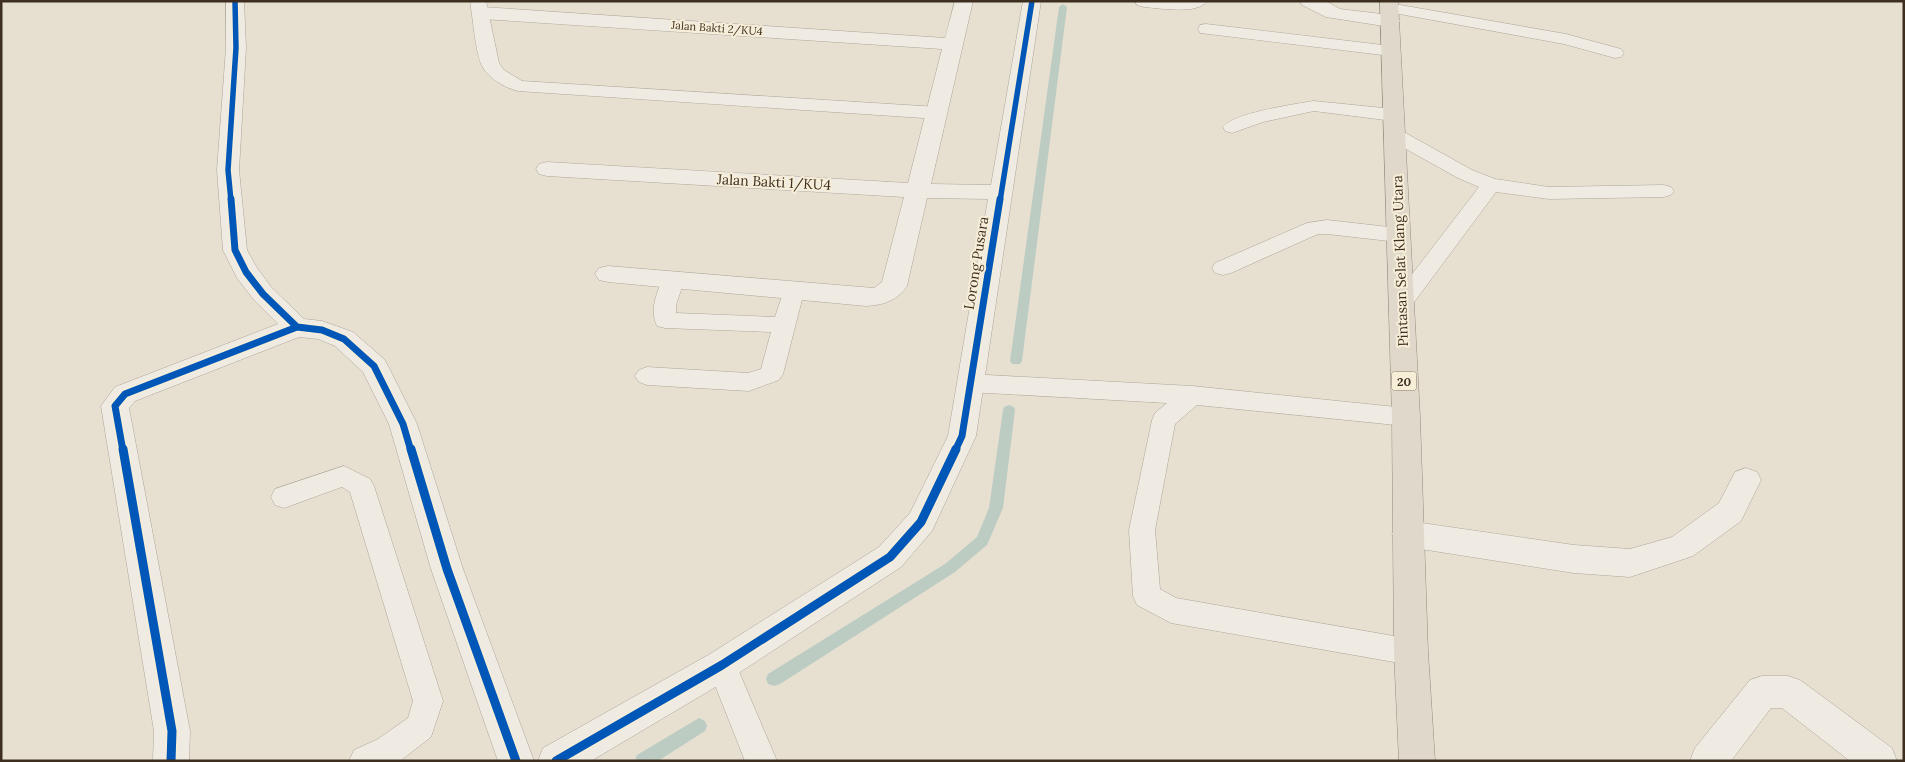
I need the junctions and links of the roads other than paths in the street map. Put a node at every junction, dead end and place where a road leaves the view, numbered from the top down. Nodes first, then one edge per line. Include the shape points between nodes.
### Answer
1 (235, 1) edge
2 (964, 1) edge
3 (1032, 1) edge
4 (1144, 1) edge
5 (1198, 1) edge
6 (1309, 1) edge
7 (480, 7) edge
8 (1389, 10) edge
9 (1206, 29) dead end
10 (953, 44) junction
11 (1391, 51) junction
12 (1615, 53) dead end
13 (938, 113) junction
14 (1394, 125) junction
15 (1232, 127) dead end
16 (547, 169) dead end
17 (1491, 185) junction
18 (916, 191) junction
19 (1664, 191) dead end
20 (1000, 192) junction
21 (1398, 236) junction
22 (1223, 268) dead end
23 (608, 274) dead end
24 (673, 281) junction
25 (793, 292) junction
26 (1401, 304) junction
27 (784, 325) junction
28 (297, 327) junction
29 (648, 376) dead end
30 (969, 383) junction
31 (1192, 395) junction
32 (1406, 417) junction
33 (1746, 480) dead end
34 (284, 497) dead end
35 (1408, 534) junction
36 (1411, 652) junction
37 (722, 665) junction
38 (170, 761) edge
39 (365, 761) edge
40 (516, 761) edge
41 (556, 761) edge
42 (761, 761) edge
43 (1417, 761) edge
44 (1708, 761) edge
45 (1879, 761) edge

1 - 28 street via 236,48 228,170 234,250 246,272
2 - 10 street
3 - 20 street, Lorong Pusara
4 - 5 street via 1177,4
6 - 8 street via 1335,14
7 - 10 street, Jalan Bakti 2/KU4
7 - 13 lane via 490,64 498,74 518,86
8 - 11 highway, Pintasan Selat Klang Utara / 20
8 - 12 lane via 1566,39
9 - 11 lane
10 - 13 street
11 - 14 highway, Pintasan Selat Klang Utara / 20
13 - 18 street
14 - 15 lane via 1314,106
14 - 17 lane via 1465,174
14 - 21 highway, Pintasan Selat Klang Utara / 20
16 - 18 street, Jalan Bakti 1/KU4
17 - 19 lane via 1549,193
17 - 26 lane
18 - 20 street, Jalan Bakti 1/KU4
18 - 25 street via 894,286 880,296 866,297
20 - 30 street, Lorong Pusara
21 - 22 lane via 1314,228
21 - 26 highway, Pintasan Selat Klang Utara / 20
23 - 24 street
24 - 25 street
24 - 27 lane via 665,305 665,320
25 - 27 lane
26 - 32 highway, Pintasan Selat Klang Utara / 20
27 - 29 lane via 771,374 749,382
28 - 38 street via 125,394 115,406 172,731
28 - 40 street via 322,330 344,339 374,366 403,424 447,569
30 - 31 lane
30 - 37 street, Lorong Pusara via 962,436 921,522 890,557
31 - 32 lane
31 - 36 lane via 1164,420 1142,530 1147,596 1171,610
32 - 35 highway, Pintasan Selat Klang Utara / 20
33 - 35 street via 1730,512 1682,546 1630,563 1574,559
34 - 39 lane via 344,476 361,486 428,701 420,726 389,750
35 - 36 highway, Pintasan Selat Klang Utara / 20
36 - 43 highway, Pintasan Selat Klang Utara / 20
37 - 41 street, Lorong Pusara
37 - 42 lane
44 - 45 street via 1762,692 1788,692

